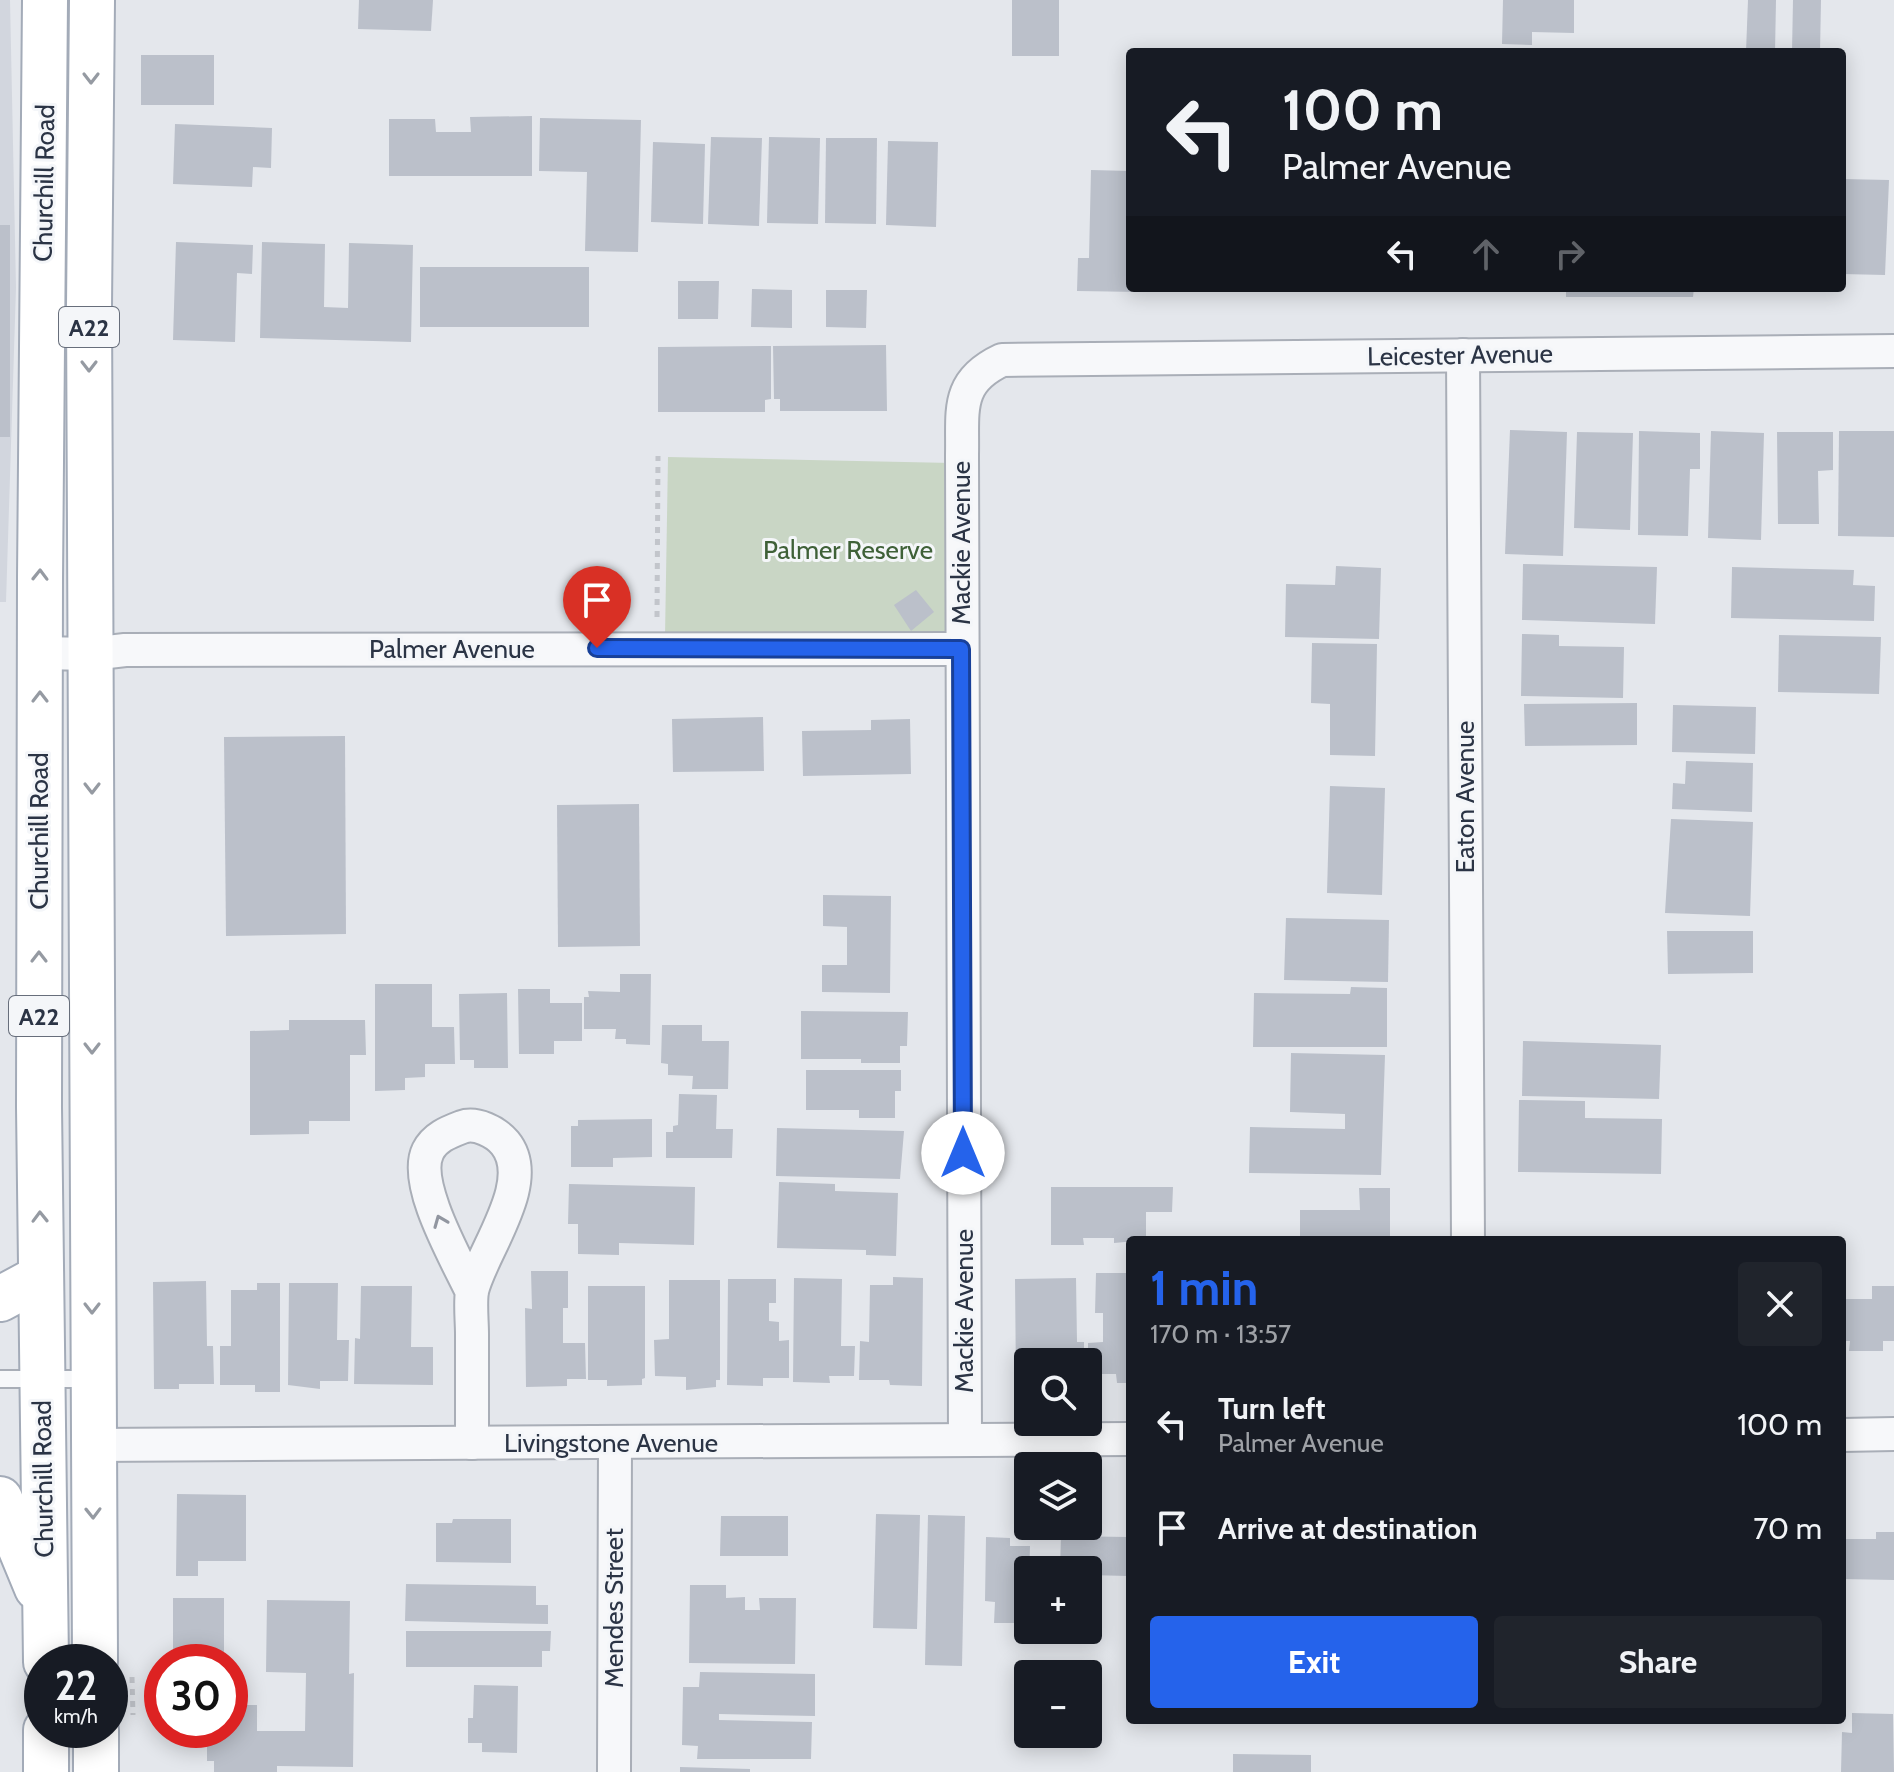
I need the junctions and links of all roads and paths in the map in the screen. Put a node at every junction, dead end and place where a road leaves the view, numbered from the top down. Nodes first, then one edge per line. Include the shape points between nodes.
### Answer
1 (45, 0) edge
2 (92, 0) edge
3 (1894, 351) edge
4 (1463, 355) junction
5 (1026, 360) joint
6 (658, 456) dead end
7 (657, 626) dead end
8 (961, 649) junction
9 (40, 653) junction
10 (91, 654) junction
11 (1468, 1236) edge
12 (41, 1277) junction
13 (472, 1292) dead end
14 (0, 1299) edge
15 (20, 1379) edge
16 (94, 1379) junction
17 (1894, 1434) edge
18 (1846, 1435) edge
19 (1126, 1439) edge
20 (965, 1440) junction
21 (472, 1443) junction
22 (615, 1444) junction
23 (93, 1445) junction
24 (0, 1499) edge
25 (45, 1609) junction
26 (46, 1644) edge
27 (95, 1644) edge
28 (46, 1748) edge
29 (96, 1748) edge
30 (46, 1772) edge
31 (96, 1772) edge
32 (614, 1772) edge

9 -> 1 main road, Churchill Road / A22
2 -> 10 main road, Churchill Road / A22
3 - 4 street, Leicester Avenue
4 - 5 street, Leicester Avenue
4 - 11 street, Eaton Avenue
5 - 8 street, Mackie Avenue via 1002,360 985,368 964,395
6 - 7 path
8 - 10 street, Palmer Avenue
8 - 20 street, Mackie Avenue
9 - 10 street, Palmer Avenue
12 -> 9 main road, Churchill Road / A22
10 -> 16 main road, Churchill Road / A22
12 - 14 main road
12 - 15 main road, Churchill Road / A22
13 - 21 street
15 - 16 lane
15 - 25 main road, Churchill Road / A22
16 - 23 main road, Churchill Road / A22
17 - 18 street
19 - 20 street, Livingstone Avenue
20 - 22 street, Livingstone Avenue
21 - 22 street, Livingstone Avenue
21 - 23 street, Livingstone Avenue
22 - 32 street, Mendes Street
23 -> 27 main road, Churchill Road / A22
24 - 25 main road
25 - 26 main road, Churchill Road / A22
28 - 30 main road
29 - 31 main road

